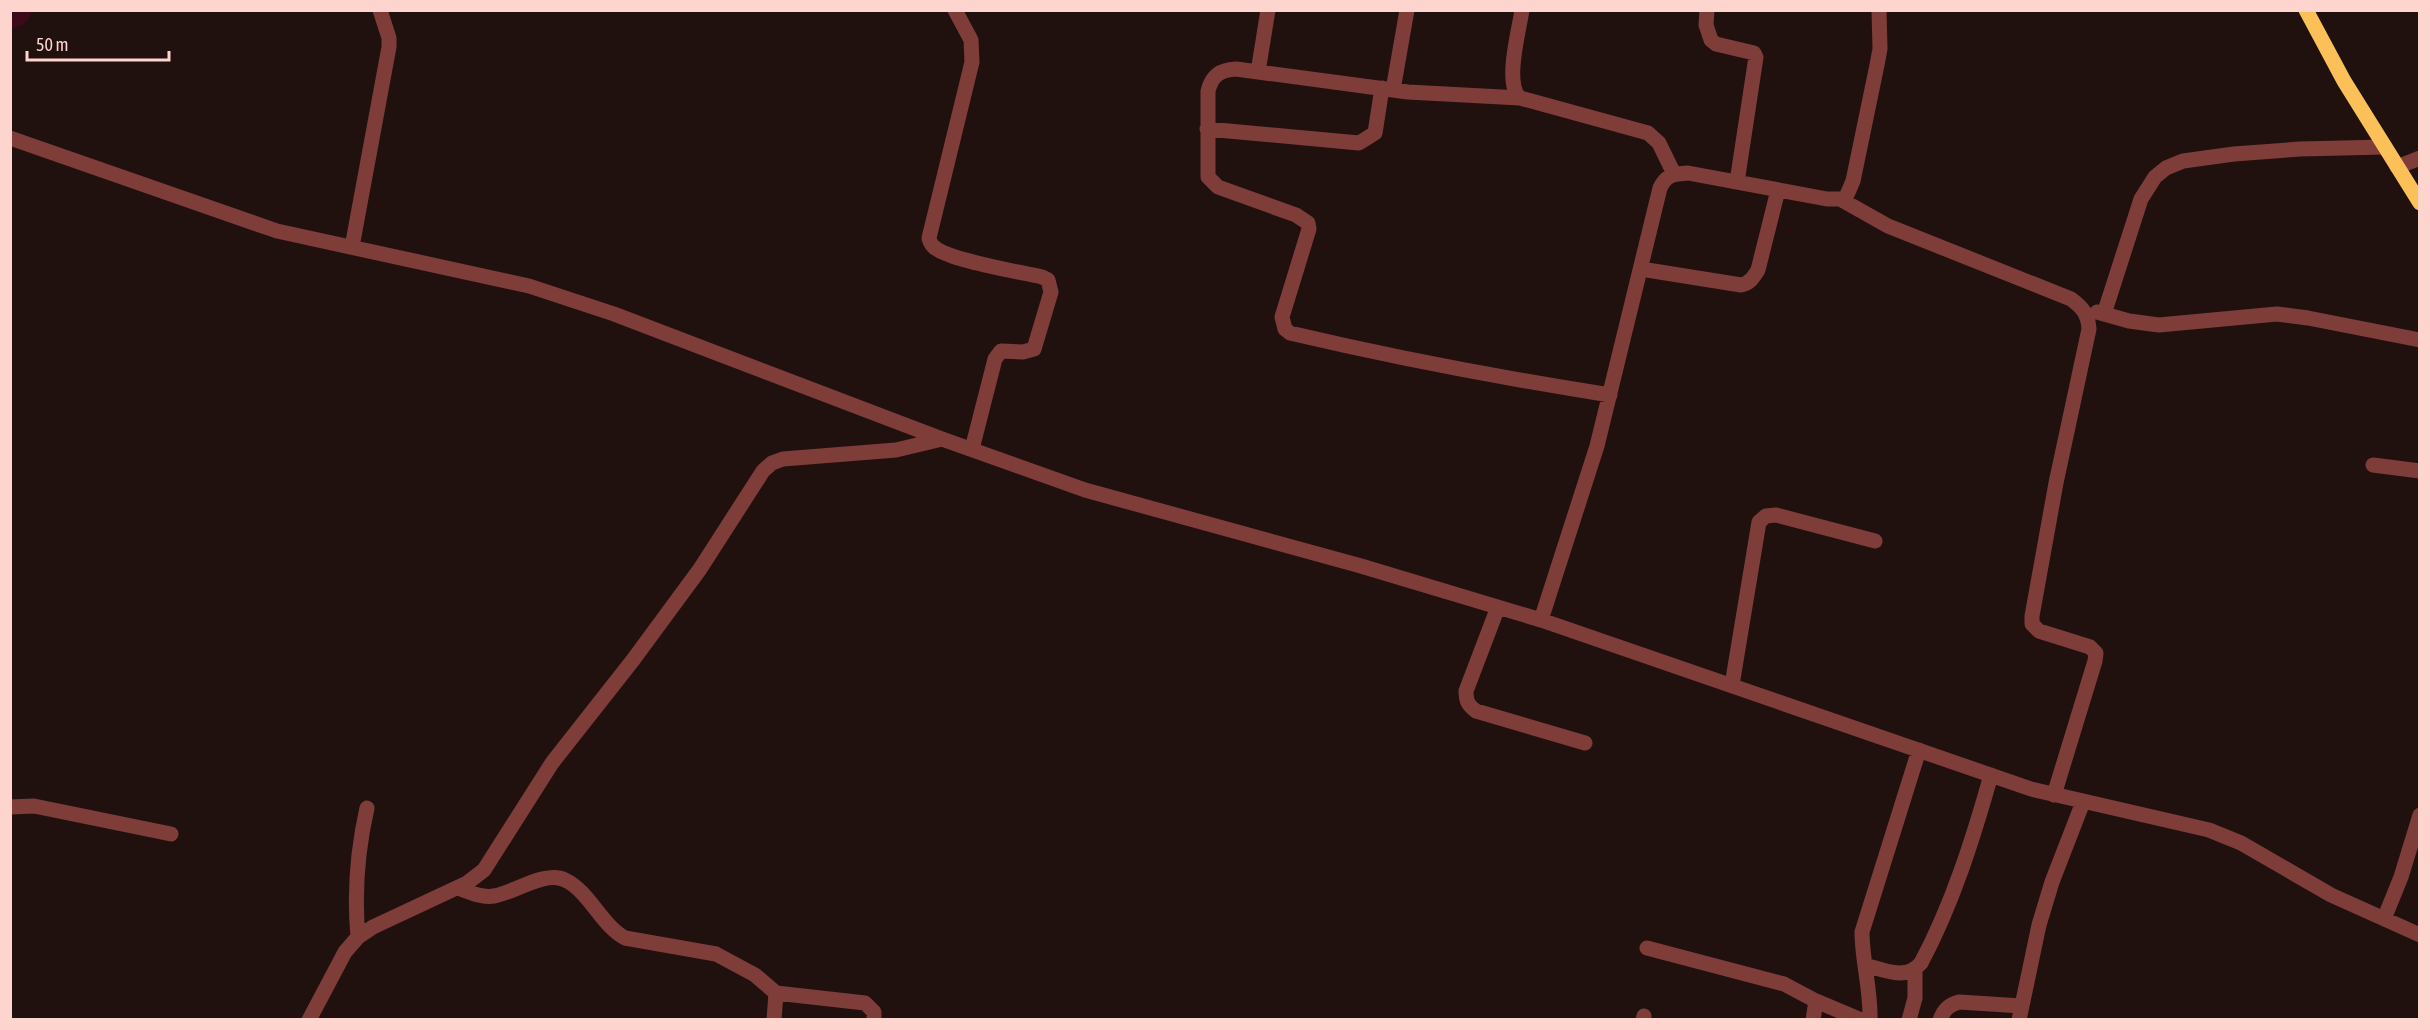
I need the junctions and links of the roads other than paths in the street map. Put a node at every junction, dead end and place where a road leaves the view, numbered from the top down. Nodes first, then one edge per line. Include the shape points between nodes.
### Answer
1 (380, 10) edge
2 (955, 10) edge
3 (1268, 10) edge
4 (1407, 10) edge
5 (1522, 10) edge
6 (1707, 10) edge
7 (1880, 10) edge
8 (2306, 10) edge
9 (1258, 72) junction
10 (1387, 89) junction
11 (1520, 98) junction
12 (1207, 129) junction
13 (10, 138) edge
14 (2385, 147) junction
15 (2420, 159) edge
16 (2397, 167) junction
17 (1674, 174) junction
18 (1737, 182) junction
19 (1778, 190) junction
20 (1840, 199) junction
21 (2420, 203) edge
22 (352, 247) junction
23 (1641, 270) junction
24 (2082, 308) junction
25 (2104, 314) junction
26 (2420, 340) edge
27 (1610, 394) junction
28 (942, 439) junction
29 (972, 449) junction
30 (2373, 465) dead end
31 (2420, 471) edge
32 (1875, 541) dead end
33 (1498, 607) junction
34 (1541, 620) junction
35 (1732, 685) junction
36 (1585, 742) dead end
37 (1919, 750) junction
38 (1991, 775) junction
39 (2054, 795) junction
40 (2083, 802) junction
41 (10, 807) edge
42 (367, 808) dead end
43 (2420, 815) edge
44 (171, 834) dead end
45 (458, 888) junction
46 (2384, 919) junction
47 (2420, 935) edge
48 (358, 937) junction
49 (1647, 948) dead end
50 (1865, 965) junction
51 (1915, 970) junction
52 (776, 993) junction
53 (1816, 1001) junction
54 (2020, 1013) edge
55 (309, 1020) edge
56 (774, 1020) edge
57 (874, 1020) edge
58 (1813, 1020) edge
59 (1861, 1020) edge
60 (1870, 1020) edge
61 (1909, 1020) edge
62 (1940, 1020) edge

1 - 22 street via 389,47
2 - 29 street via 970,40 972,62 928,237 939,251 1042,277 1048,280 1051,292 1034,349 1001,351 995,359
3 - 9 street
4 - 10 street
5 - 11 street via 1512,79
6 - 18 street via 1711,40 1754,53 1756,57
7 - 20 street via 1880,49 1853,180 1846,197
8 - 14 main road
9 - 10 street
9 - 12 street via 1236,69 1217,73 1208,91
10 - 11 street
10 - 12 street via 1375,133 1359,142
11 - 17 street via 1648,133 1659,143
12 - 27 street via 1207,168 1213,184 1308,223 1282,317 1290,333 1384,355
13 - 22 street via 277,231
14 - 16 main road
14 - 25 street via 2234,154 2183,161 2166,168 2141,199
15 - 16 street
16 - 21 main road
17 - 18 street
17 - 23 street via 1665,178 1660,188
18 - 19 street
19 - 20 street
19 - 23 street via 1753,280 1730,284
20 - 24 street via 1888,226 2071,299
22 - 28 street via 528,286 614,314
23 - 27 street
24 - 25 street
24 - 39 street via 2089,329 2032,616 2035,628 2090,647 2096,653
25 - 26 street via 2159,325 2277,314
27 - 34 street
28 - 29 street
28 - 45 street via 887,451 783,459 763,471 700,569 552,763 484,870
29 - 33 street via 1085,490
30 - 31 street
32 - 35 street via 1776,515 1759,522
33 - 34 street
33 - 36 street via 1469,681 1466,700 1476,711
34 - 35 street
35 - 37 street
37 - 38 street
37 - 50 street via 1866,915 1862,932
38 - 39 street
38 - 51 street via 1954,887 1928,951
39 - 40 street
40 - 46 street via 2209,830 2241,843 2331,896
40 - 54 street via 2044,907
41 - 44 street via 34,806
42 - 48 street via 357,864
43 - 46 street
45 - 48 street
45 - 52 street via 494,896 558,877 575,886 626,938 716,954 755,975
46 - 47 street
48 - 55 street via 345,952
49 - 53 street via 1784,984
50 - 51 street via 1907,974
50 - 60 street
51 - 61 street
52 - 56 street
52 - 57 street via 865,1004 874,1012
53 - 58 street
53 - 59 street
54 - 62 street via 1959,1002 1950,1005

